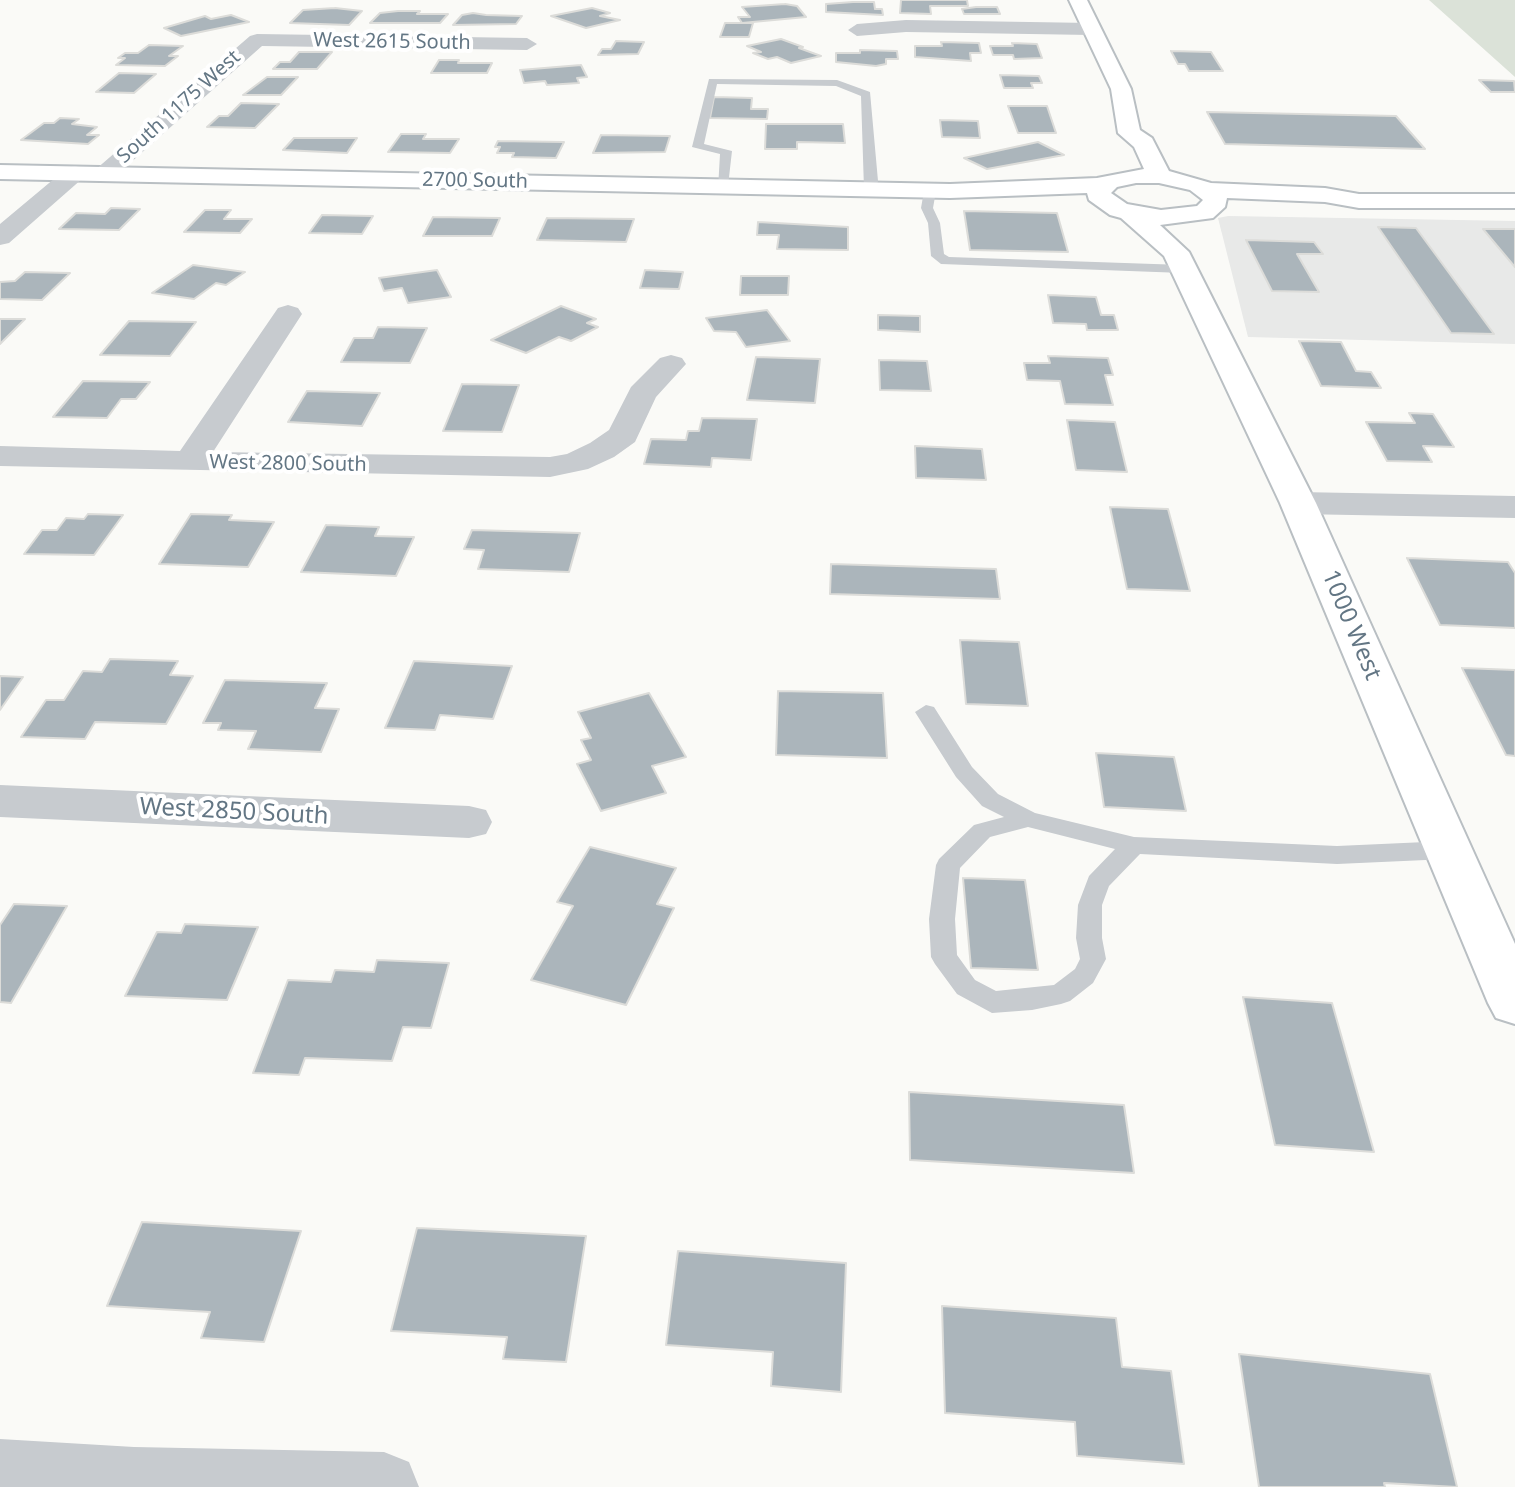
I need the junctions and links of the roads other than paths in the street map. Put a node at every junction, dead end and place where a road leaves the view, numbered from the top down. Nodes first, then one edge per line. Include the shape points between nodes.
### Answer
1 (1078, 0) edge
2 (1091, 29) junction
3 (857, 30) dead end
4 (257, 40) joint
5 (527, 44) dead end
6 (1129, 133) junction
7 (0, 172) edge
8 (75, 173) junction
9 (103, 175) junction
10 (1159, 176) junction
11 (722, 186) junction
12 (870, 189) junction
13 (940, 191) junction
14 (1116, 195) junction
15 (1515, 201) edge
16 (1194, 227) junction
17 (0, 237) edge
18 (288, 314) dead end
19 (671, 364) dead end
20 (0, 456) edge
21 (190, 462) junction
22 (1298, 503) junction
23 (1515, 507) edge
24 (926, 712) dead end
25 (0, 801) edge
26 (1028, 819) junction
27 (469, 822) dead end
28 (1134, 845) junction
29 (1448, 850) junction
30 (1515, 1003) edge
31 (0, 1474) edge
32 (133, 1484) edge
33 (384, 1487) edge

1 - 2 main road
2 - 3 street
2 - 6 main road via 1121,89
4 - 5 street, West 2615 South
4 - 9 street, South 1175 West
6 - 10 main road via 1144,143
6 - 14 main road via 1118,141 1124,162
7 - 8 main road, 2700 South
8 - 9 main road, 2700 South
8 - 17 street
9 - 11 main road, 2700 South
10 - 14 main road
10 - 16 main road via 1184,180
11 - 12 main road, 2700 South
11 - 12 lane via 726,151 698,147 713,81 837,83 866,94
12 - 13 main road, 2700 South
13 - 14 main road, 2700 South
13 - 16 lane via 927,208 938,256 946,261
14 - 16 main road
14 - 16 main road via 1161,218
15 - 16 main road via 1359,201
16 - 22 main road, 1000 West
18 - 21 street
19 - 21 street, West 2800 South via 642,394 623,435 576,462 550,467
20 - 21 street, West 2800 South
22 - 23 street
22 - 29 main road, 1000 West
24 - 26 lane via 964,772 990,800
25 - 27 street, West 2850 South
26 - 28 lane
26 - 28 lane via 982,831 948,865 944,957 966,987 992,1002 1061,994 1084,976 1093,959 1090,905 1098,882
28 - 29 lane via 1337,855
29 - 30 main road, 1000 West
31 - 32 street
32 - 33 street

